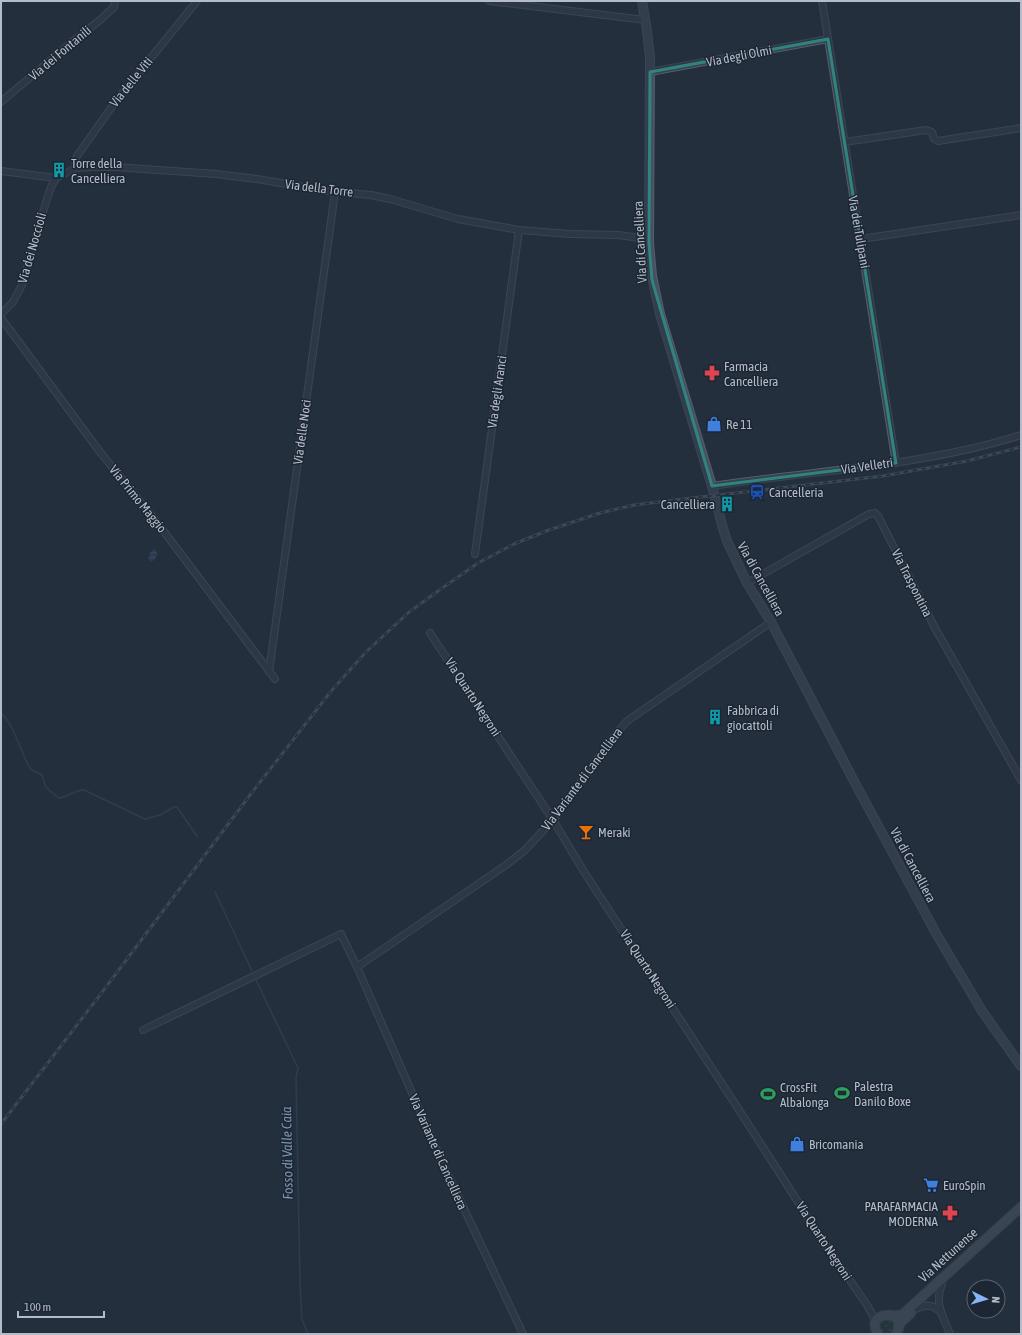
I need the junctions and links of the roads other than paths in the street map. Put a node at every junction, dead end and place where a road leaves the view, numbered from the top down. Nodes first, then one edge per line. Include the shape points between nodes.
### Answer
1 (115, 1) edge
2 (197, 1) edge
3 (489, 1) edge
4 (642, 1) edge
5 (822, 1) edge
6 (645, 20) junction
7 (828, 39) junction
8 (650, 72) junction
9 (1, 102) edge
10 (1021, 128) edge
11 (844, 142) junction
12 (76, 168) junction
13 (1, 171) edge
14 (56, 178) junction
15 (335, 192) junction
16 (1021, 215) edge
17 (519, 230) junction
18 (649, 234) junction
19 (636, 238) junction
20 (861, 240) junction
21 (650, 254) junction
22 (1, 314) edge
23 (1, 318) edge
24 (1021, 435) edge
25 (896, 463) junction
26 (712, 486) junction
27 (475, 554) dead end
28 (747, 583) junction
29 (771, 622) junction
30 (430, 633) dead end
31 (269, 672) junction
32 (275, 679) dead end
33 (1021, 780) edge
34 (553, 820) junction
35 (357, 968) junction
36 (143, 1030) dead end
37 (1021, 1066) edge
38 (1021, 1207) edge
39 (1021, 1213) edge
40 (942, 1284) junction
41 (867, 1305) junction
42 (916, 1309) junction
43 (885, 1316) junction
44 (942, 1316) junction
45 (897, 1330) edge
46 (876, 1332) edge
47 (523, 1334) edge
48 (950, 1334) edge

1 - 9 street, Via dei Fontanili via 114,7 100,20
2 - 12 street, Via delle Viti via 116,100 76,158
3 - 6 street
4 - 6 street, Via di Cancelliera
5 - 7 street, Via dei Tulipani
6 - 8 street, Via di Cancelliera
7 - 8 street, Via degli Olmi
7 - 11 street, Via dei Tulipani
8 - 18 street, Via di Cancelliera
10 - 11 street via 938,141 934,139 932,132 926,130
11 - 20 street, Via dei Tulipani
12 - 14 street, Via della Torre
12 - 15 street, Via della Torre via 114,167 216,174
13 - 14 street
14 - 22 street, Via dei Noccioli via 46,202 22,285 14,302
15 - 17 street, Via della Torre via 383,197 458,219
15 - 31 street, Via delle Noci
16 - 20 street
17 - 19 street, Via della Torre
17 - 27 street, Via degli Aranci
18 - 19 street, Via della Torre via 644,238
18 - 21 street, Via di Cancelliera
19 - 21 street via 644,244
20 - 25 street, Via dei Tulipani
21 - 26 street, Via di Cancelliera via 660,314
23 - 31 street, Via Primo Maggio
24 - 25 street, Via Velletri via 959,451
25 - 26 street, Via Velletri
26 - 28 street, Via di Cancelliera via 727,542
28 - 29 street, Via di Cancelliera
28 - 33 street, Via Traspontina via 869,514 878,516 935,628
29 - 34 street, Via Variante di Cancelliera via 627,721
29 - 37 street, Via di Cancelliera via 937,935 982,1011
30 - 34 street, Via Quarto Negroni
31 - 32 street, Via Primo Maggio
34 - 35 street, Via Variante di Cancelliera via 513,860
34 - 41 street, Via Quarto Negroni via 820,1238
35 - 36 street, Via Variante di Cancelliera via 341,934
35 - 47 street, Via Variante di Cancelliera via 443,1164
38 - 43 main road, Via Nettunense via 903,1314
39 - 40 main road, Via Nettunense
40 - 42 main road, Via Nettunense
40 - 44 street via 938,1299
41 - 43 street, Via Quarto Negroni
41 - 46 street, Via Quarto Negroni via 874,1318
42 - 44 street via 931,1306
42 - 45 main road, Via Nettunense via 903,1320
43 - 45 main road via 896,1319
43 - 46 main road via 876,1320
44 - 48 street

